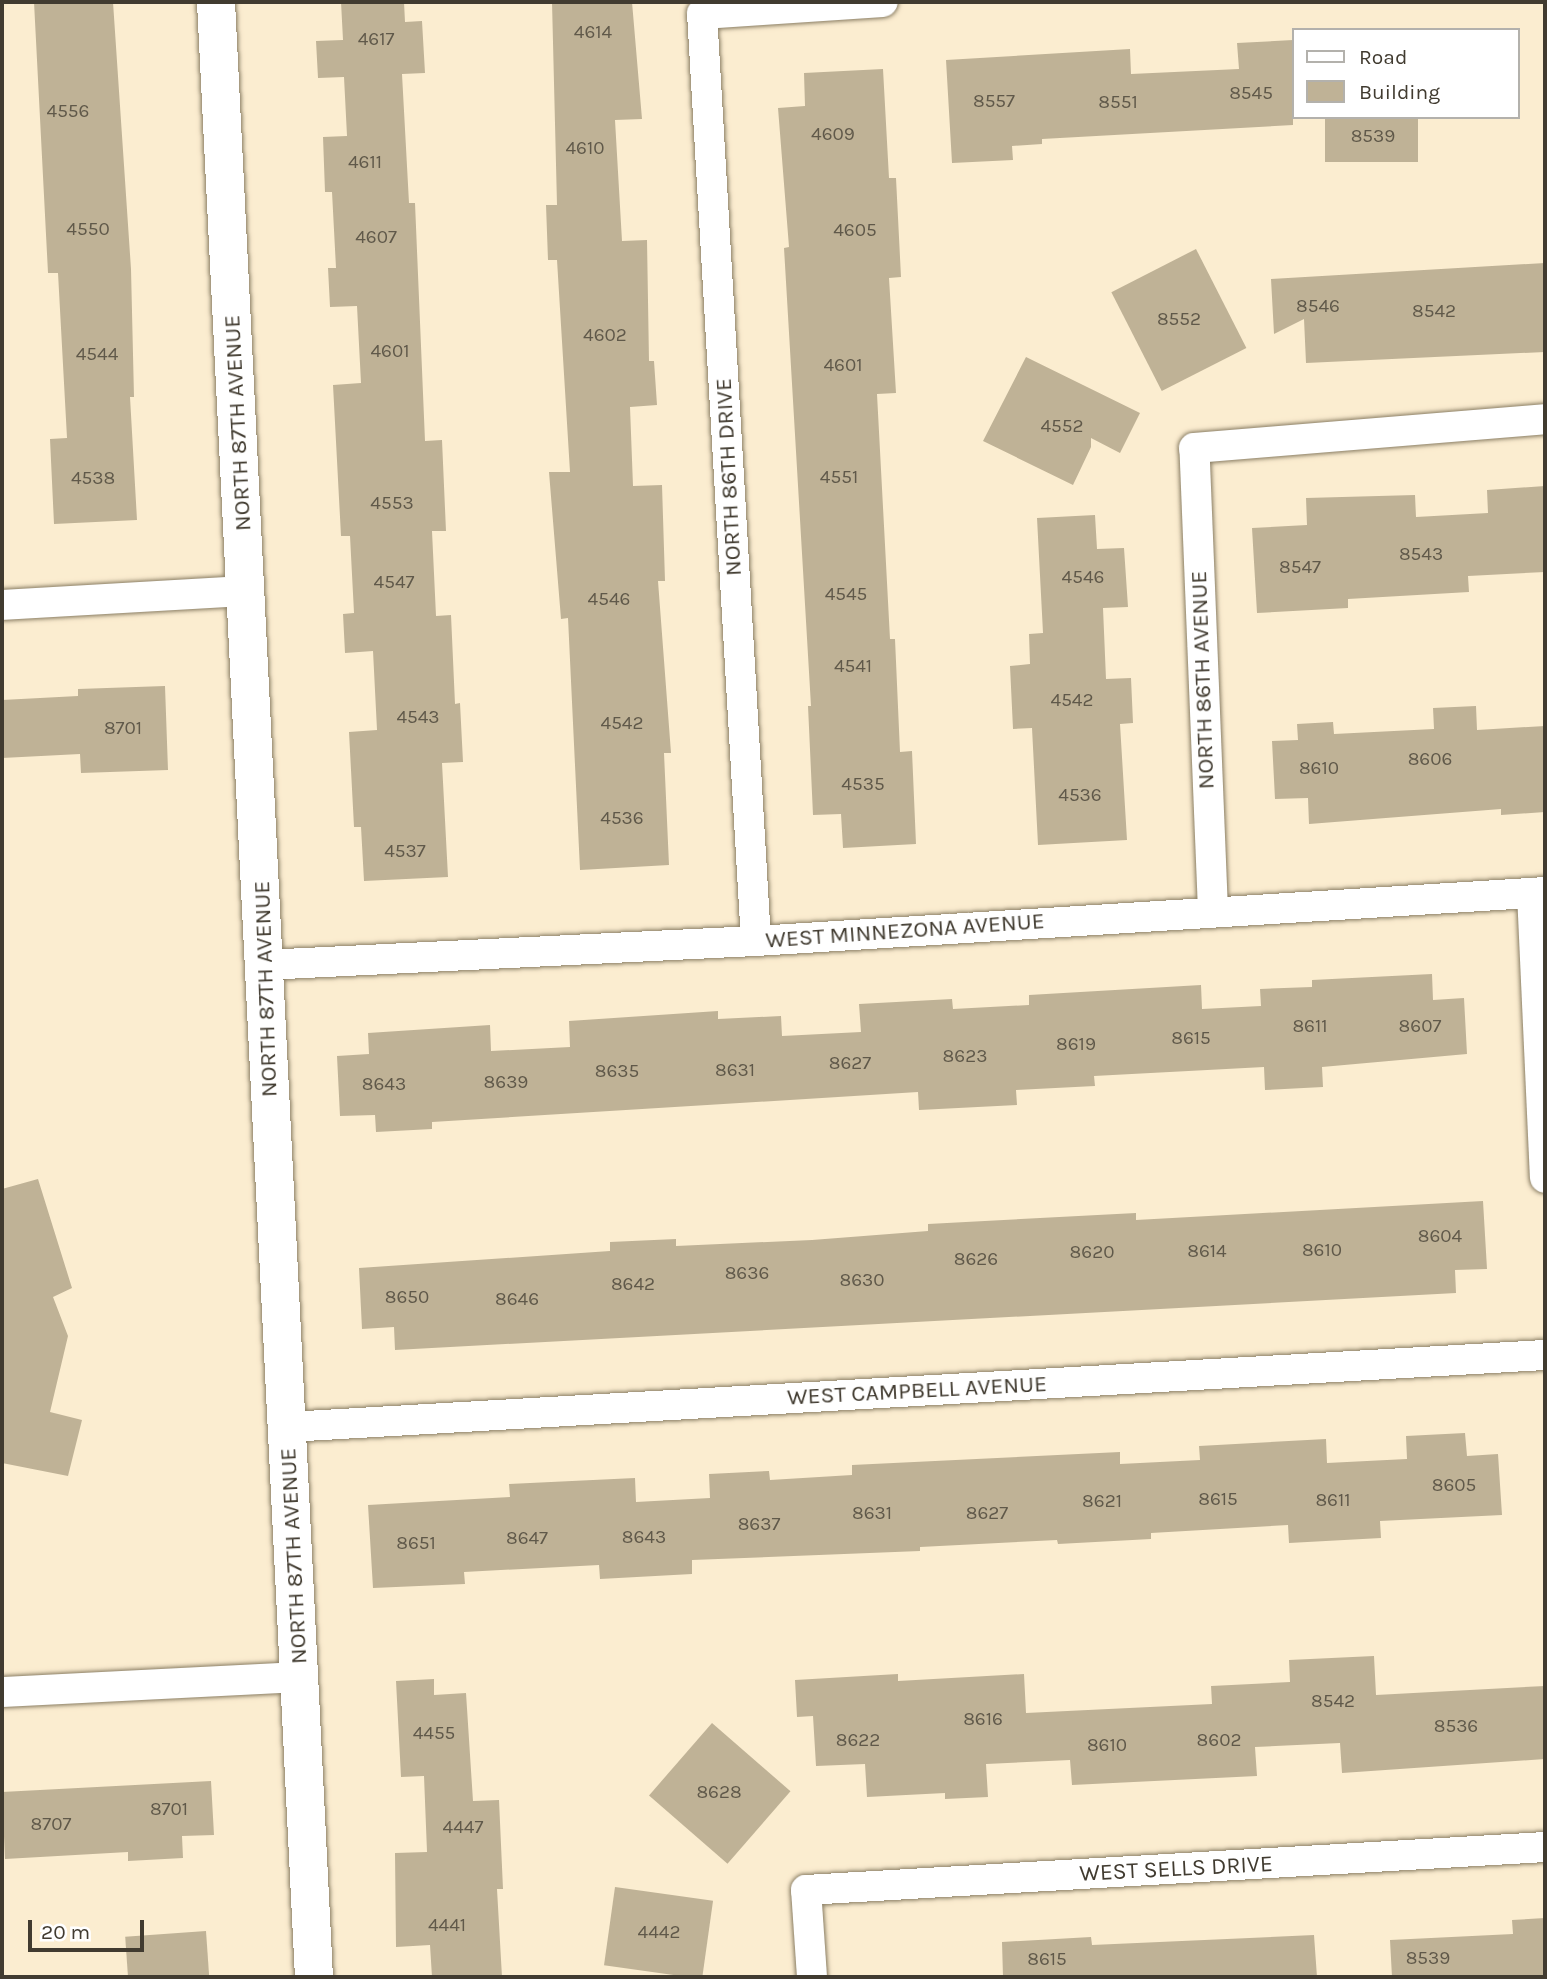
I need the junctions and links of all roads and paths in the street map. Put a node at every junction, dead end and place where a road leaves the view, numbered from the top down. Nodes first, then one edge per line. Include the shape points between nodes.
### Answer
1 (216, 2) edge
2 (883, 2) edge
3 (1545, 419) edge
4 (247, 591) junction
5 (2, 605) edge
6 (1538, 893) edge
7 (1213, 911) junction
8 (755, 941) junction
9 (264, 965) junction
10 (1545, 1178) edge
11 (1545, 1355) edge
12 (288, 1427) junction
13 (300, 1677) junction
14 (2, 1692) edge
15 (1545, 1847) edge
16 (314, 1977) edge
17 (812, 1977) edge

1 - 4 street, NORTH 87TH AVENUE
2 - 8 street, NORTH 86TH DRIVE via 702,14
3 - 7 street, NORTH 86TH AVENUE via 1194,448
4 - 5 street
4 - 9 street, NORTH 87TH AVENUE
6 - 7 street, WEST MINNEZONA AVENUE
6 - 10 street
7 - 8 street, WEST MINNEZONA AVENUE
8 - 9 street, WEST MINNEZONA AVENUE
9 - 12 street, NORTH 87TH AVENUE
11 - 12 street, WEST CAMPBELL AVENUE
12 - 13 street, NORTH 87TH AVENUE
13 - 14 street
13 - 16 street, NORTH 87TH AVENUE
15 - 17 street, WEST SELLS DRIVE via 806,1890

